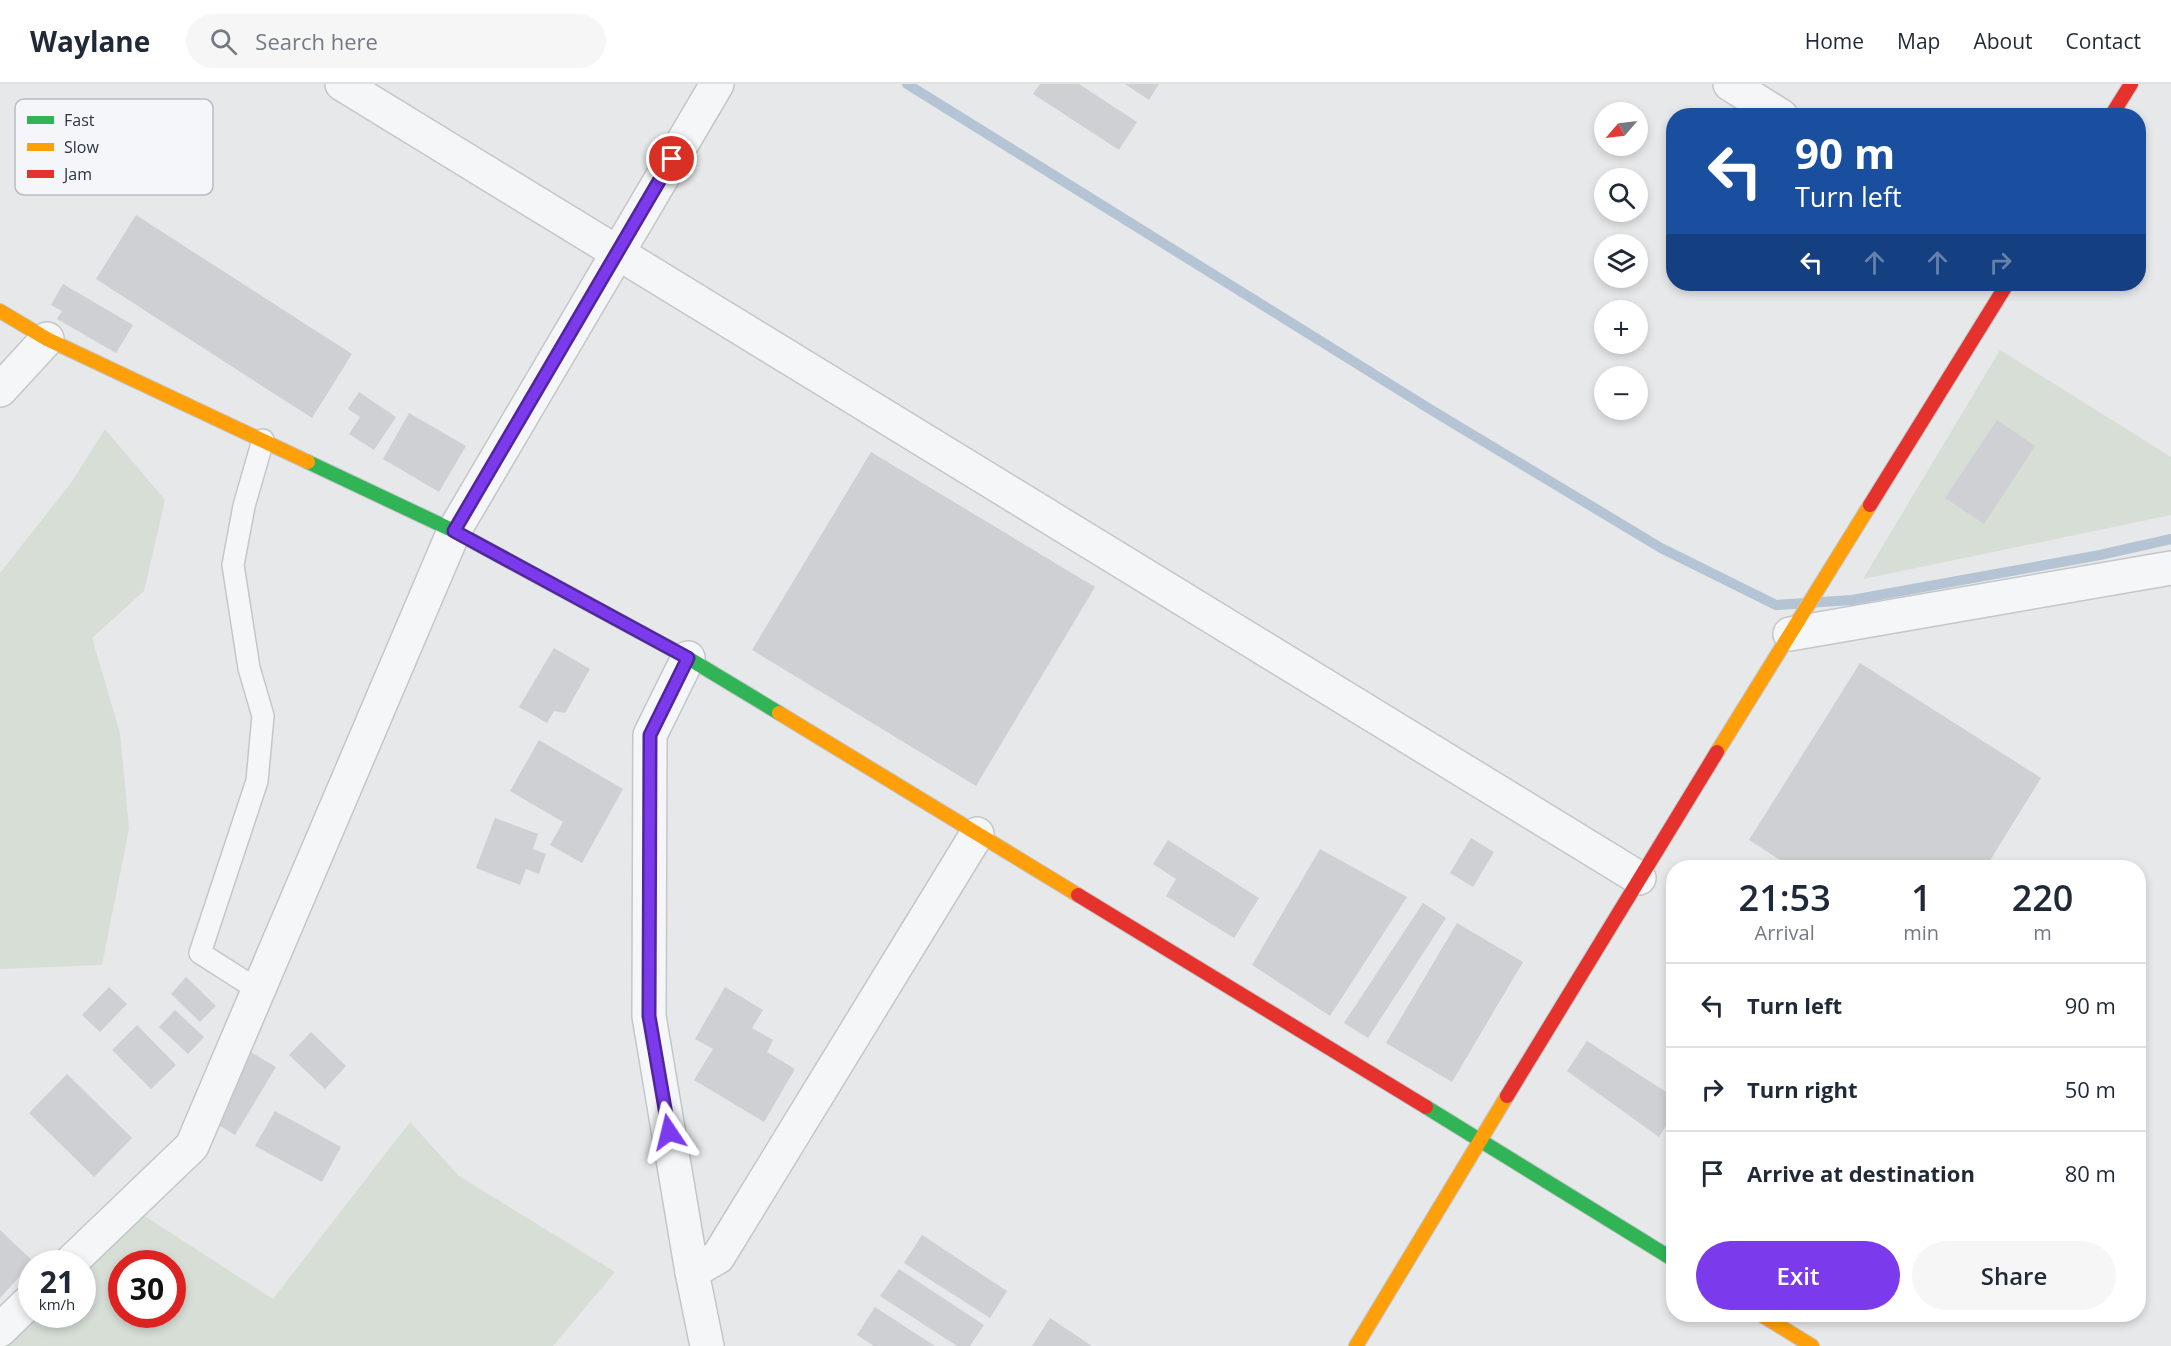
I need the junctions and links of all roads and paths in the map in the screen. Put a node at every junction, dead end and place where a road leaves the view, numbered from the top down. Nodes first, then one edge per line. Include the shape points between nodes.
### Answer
1 (342, 84) edge
2 (717, 84) edge
3 (1730, 84) edge
4 (2130, 84) edge
5 (1768, 108) edge
6 (2116, 108) edge
7 (617, 253) junction
8 (2003, 291) edge
9 (0, 311) edge
10 (47, 339) junction
11 (0, 390) edge
12 (263, 440) junction
13 (454, 531) junction
14 (2171, 568) edge
15 (1790, 634) junction
16 (688, 658) junction
17 (977, 834) junction
18 (1639, 878) junction
19 (258, 990) junction
20 (1479, 1139) junction
21 (84, 1250) edge
22 (1666, 1255) edge
23 (692, 1272) junction
24 (18, 1313) edge
25 (1773, 1322) edge
26 (0, 1330) edge
27 (707, 1346) edge
28 (1356, 1346) edge
29 (1812, 1346) edge

1 - 7 street
2 - 7 street
3 - 5 street
4 - 6 street
7 - 13 street
7 - 18 street
8 - 15 street
9 - 10 street
10 - 11 street
10 - 12 street
12 - 13 street
12 - 19 lane via 244,506 233,565 249,668 263,716 257,782 201,953
13 - 16 street
13 - 19 street
14 - 15 street
15 - 18 street
16 - 17 street
16 - 23 street via 650,735 649,1016
17 - 20 street
17 - 23 street via 718,1257
18 - 20 street
19 - 21 street via 192,1146
20 - 22 street
20 - 28 street
23 - 27 street
24 - 26 street
25 - 29 street

